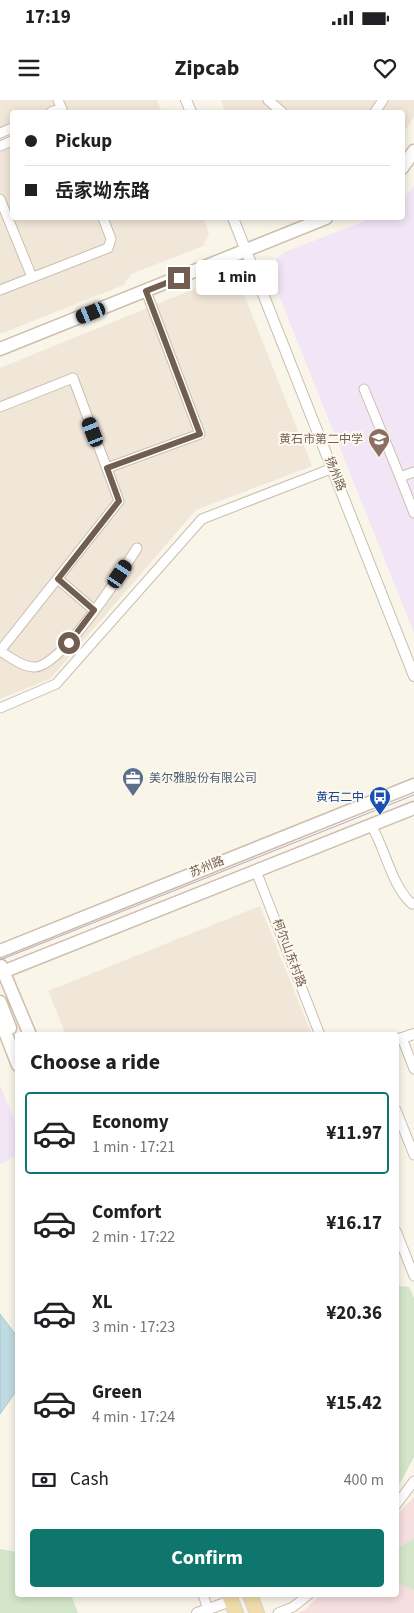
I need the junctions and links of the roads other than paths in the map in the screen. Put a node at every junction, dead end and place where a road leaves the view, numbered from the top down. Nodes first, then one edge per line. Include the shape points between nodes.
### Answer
1 (268, 100) edge
2 (280, 110) edge
3 (414, 151) edge
4 (405, 164) edge
5 (0, 199) edge
6 (104, 220) edge
7 (235, 220) edge
8 (321, 220) edge
9 (247, 251) junction
10 (32, 277) junction
11 (0, 290) edge
12 (146, 291) junction
13 (0, 349) edge
14 (364, 389) dead end
15 (0, 407) edge
16 (107, 468) junction
17 (333, 468) junction
18 (414, 472) edge
19 (400, 478) junction
20 (414, 514) edge
21 (137, 548) dead end
22 (58, 579) junction
23 (94, 610) junction
24 (0, 651) edge
25 (414, 676) edge
26 (0, 708) edge
27 (414, 785) edge
28 (414, 808) edge
29 (372, 825) junction
30 (256, 871) junction
31 (414, 903) edge
32 (0, 951) edge
33 (1, 972) edge
34 (0, 1002) edge
35 (0, 1019) edge
36 (23, 1032) edge
37 (29, 1032) edge
38 (319, 1032) edge
39 (414, 1034) edge
40 (15, 1039) edge
41 (399, 1039) edge
42 (15, 1057) edge
43 (414, 1069) edge
44 (399, 1118) edge
45 (414, 1155) edge
46 (399, 1238) edge
47 (414, 1276) edge
48 (414, 1481) edge
49 (399, 1501) edge
50 (204, 1597) edge
51 (251, 1597) edge
52 (306, 1597) edge
53 (232, 1603) edge
54 (208, 1609) junction
55 (197, 1613) edge
56 (257, 1613) edge
57 (278, 1613) edge

1 - 2 street
3 - 4 main road
5 - 10 street
6 - 10 street via 111,239 108,248
7 - 9 street, 扬州路
8 - 9 main road
9 - 12 main road
9 - 17 street, 扬州路
10 - 11 street
12 - 13 main road
12 - 16 street via 200,434
14 - 19 street
15 - 16 street via 73,378
16 - 22 street via 119,501
17 - 25 street, 扬州路
17 - 26 street via 202,519 56,684
18 - 19 street
19 - 20 street
21 - 23 street
22 - 23 street
22 - 24 street
23 - 24 street via 69,643 49,662 35,667 21,664
27 - 32 main road, 苏州路
28 - 29 main road, 苏州路
29 - 30 main road, 苏州路
29 - 31 street via 402,895
30 - 33 main road, 苏州路
30 - 38 street, 柯尔山东村路
33 - 36 main road
33 - 37 main road
34 - 40 main road
35 - 42 main road
39 - 41 street
41 - 43 street
44 - 45 street
46 - 47 street
48 - 49 street
50 - 54 street
51 - 56 main road
52 - 57 street
53 - 54 street
54 - 55 street

